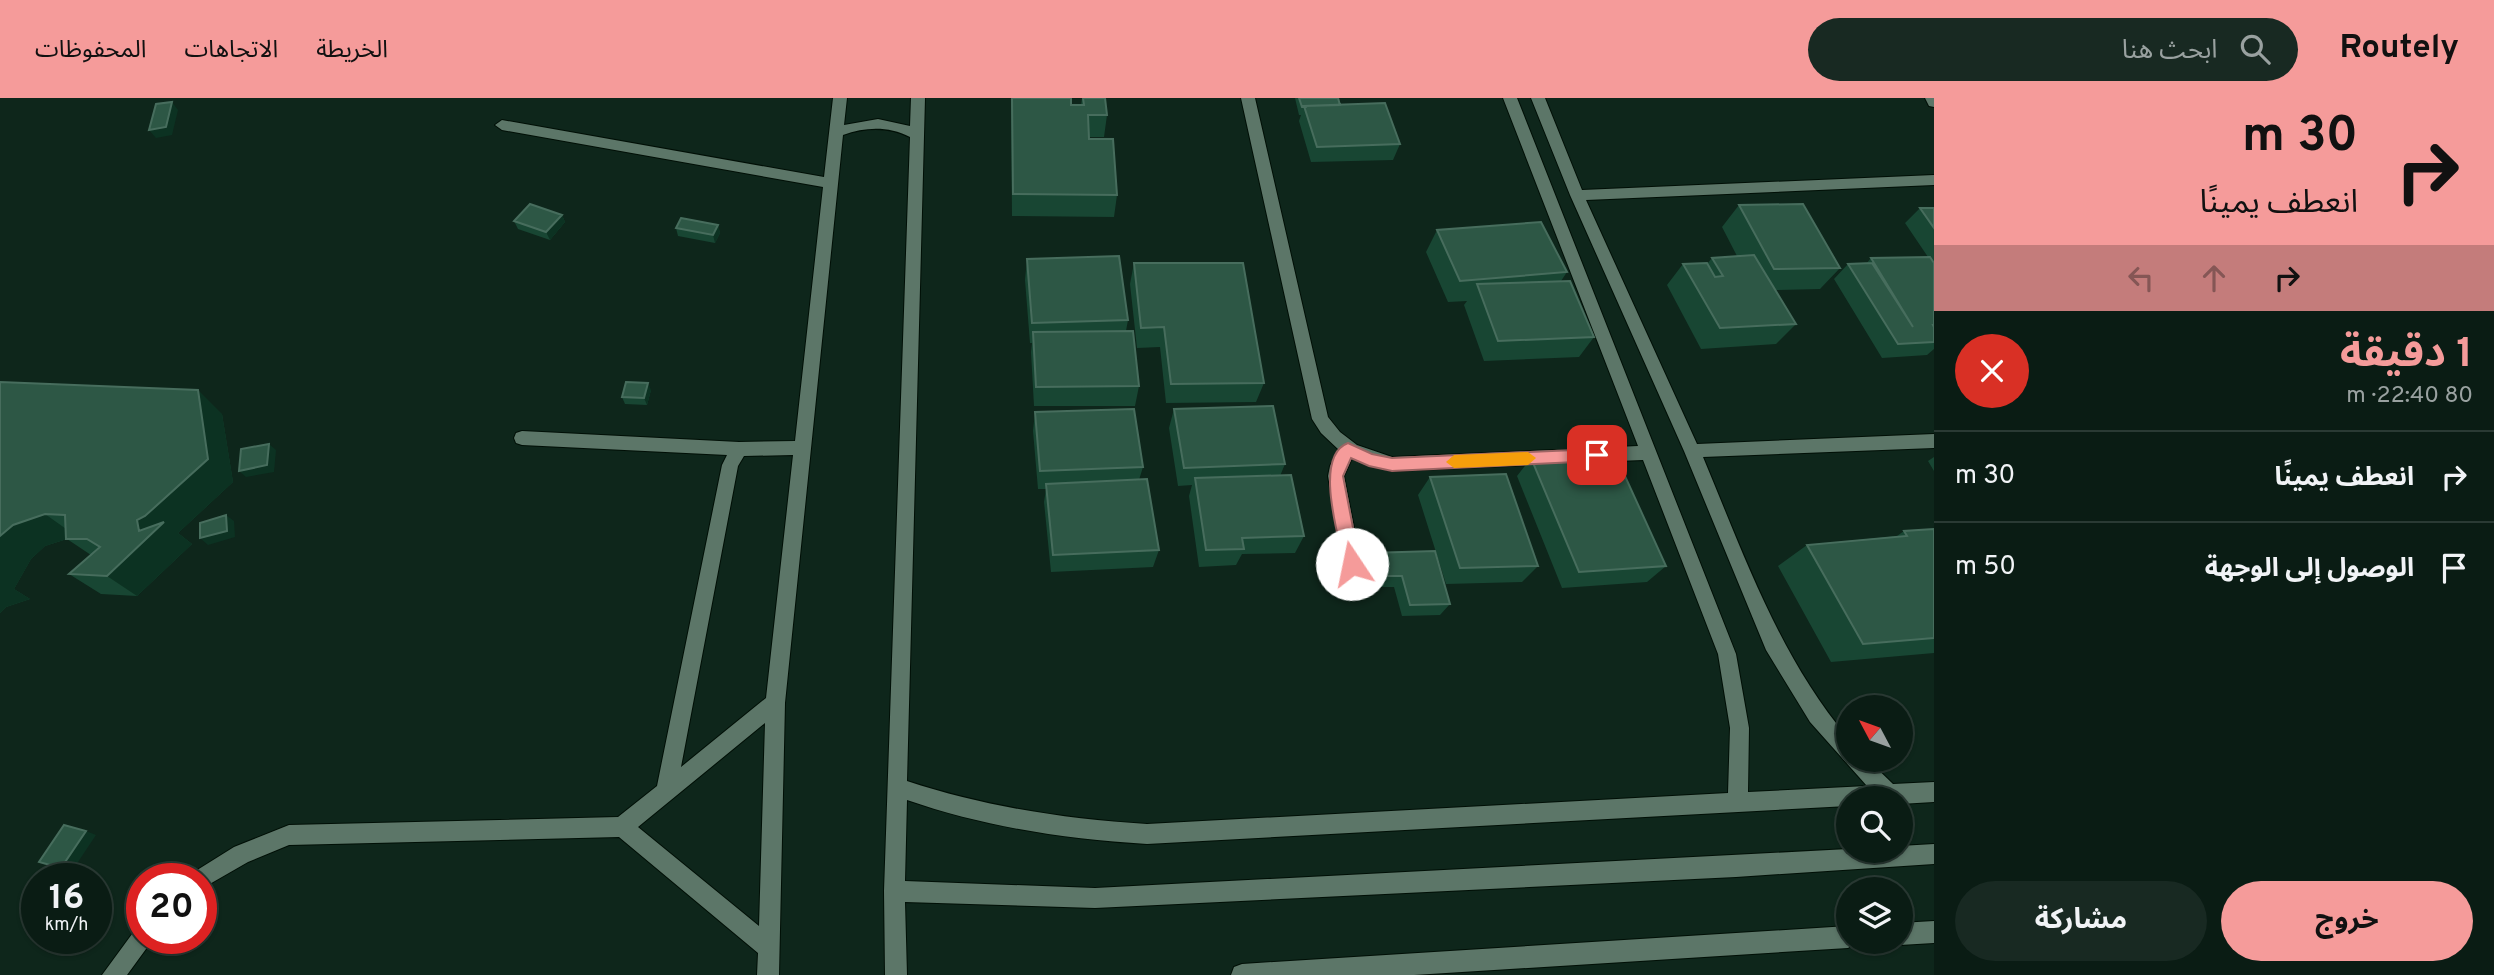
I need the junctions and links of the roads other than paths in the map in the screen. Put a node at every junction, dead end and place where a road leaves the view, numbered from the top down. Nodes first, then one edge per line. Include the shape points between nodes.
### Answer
1 (840, 98) edge
2 (918, 98) edge
3 (1248, 98) edge
4 (1510, 98) edge
5 (1538, 98) edge
6 (1931, 98) edge
7 (1934, 103) edge
8 (502, 125) dead end
9 (836, 132) junction
10 (918, 135) junction
11 (1934, 180) edge
12 (831, 183) junction
13 (1577, 195) junction
14 (522, 438) dead end
15 (1934, 441) edge
16 (803, 448) junction
17 (739, 449) junction
18 (1348, 450) junction
19 (1692, 451) junction
20 (1649, 453) junction
21 (1352, 564) dead end
22 (775, 703) junction
23 (1836, 739) edge
24 (1867, 772) edge
25 (1881, 786) edge
26 (897, 787) junction
27 (666, 791) junction
28 (1934, 792) edge
29 (1913, 793) edge
30 (1836, 797) edge
31 (1737, 802) junction
32 (622, 827) junction
33 (1934, 854) edge
34 (217, 869) edge
35 (894, 891) junction
36 (1934, 932) edge
37 (1913, 933) edge
38 (1836, 938) edge
39 (771, 949) junction
40 (130, 954) edge
41 (113, 975) edge
42 (768, 975) edge
43 (895, 975) edge
44 (1242, 975) edge

1 - 9 street
2 - 10 street
3 - 18 street via 1320,419
4 - 20 street
5 - 13 street
6 - 7 street
8 - 12 street
9 - 10 street via 879,123
9 - 12 street
10 - 26 street
11 - 13 street
12 - 16 street
13 - 19 street
14 - 17 street
15 - 19 street
16 - 17 street
16 - 22 street
17 - 27 street via 730,466
18 - 20 street via 1392,464
18 - 21 street via 1336,476
19 - 23 street via 1773,643
20 - 31 street via 1737,691 1742,728
22 - 27 street
22 - 39 street
24 - 25 street
26 - 31 street via 944,804 1028,824 1147,834
26 - 35 street
27 - 32 street
28 - 29 street
30 - 31 street
32 - 34 street via 289,835
32 - 39 street
33 - 35 street via 1095,898
35 - 43 street
36 - 37 street
38 - 44 street
39 - 42 street
40 - 41 street

